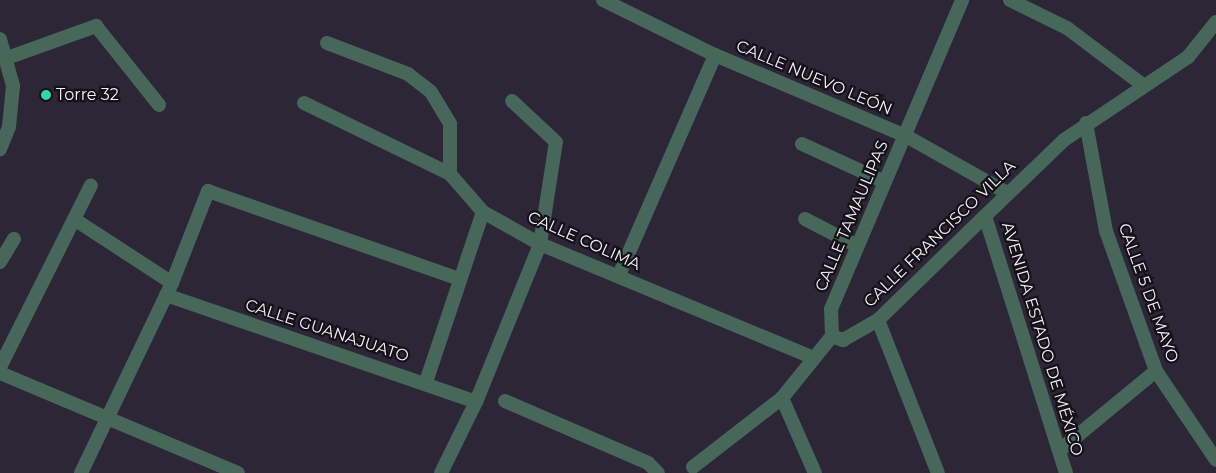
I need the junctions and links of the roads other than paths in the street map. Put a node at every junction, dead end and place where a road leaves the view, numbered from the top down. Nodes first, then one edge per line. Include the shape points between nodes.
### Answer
1 (603, 0) edge
2 (962, 0) edge
3 (1010, 0) edge
4 (629, 5) edge
5 (1216, 22) edge
6 (0, 39) edge
7 (327, 44) dead end
8 (715, 55) junction
9 (7, 58) junction
10 (1143, 85) junction
11 (512, 101) dead end
12 (304, 103) dead end
13 (159, 105) dead end
14 (1086, 123) junction
15 (906, 136) junction
16 (802, 144) dead end
17 (0, 149) edge
18 (450, 174) junction
19 (885, 182) junction
20 (91, 185) dead end
21 (1007, 194) junction
22 (483, 212) junction
23 (985, 216) junction
24 (74, 219) junction
25 (805, 219) dead end
26 (14, 238) dead end
27 (540, 244) junction
28 (857, 246) junction
29 (0, 262) edge
30 (619, 275) junction
31 (457, 278) junction
32 (169, 289) junction
33 (878, 320) junction
34 (832, 336) junction
35 (814, 358) junction
36 (0, 366) edge
37 (1156, 371) junction
38 (0, 373) edge
39 (426, 382) junction
40 (782, 398) junction
41 (476, 402) junction
42 (505, 402) dead end
43 (109, 417) junction
44 (1060, 450) junction
45 (1216, 460) edge
46 (693, 467) dead end
47 (81, 473) edge
48 (238, 473) edge
49 (441, 473) edge
50 (658, 473) edge
51 (816, 473) edge
52 (938, 473) edge
53 (1066, 473) edge

1 - 4 street, CALLE NUEVO LEÓN
2 - 15 street, CALLE TAMAULIPAS
3 - 10 street via 1067,28
4 - 8 street, CALLE NUEVO LEÓN
5 - 10 street, CALLE FRANCISCO VILLA via 1188,57
6 - 9 street
7 - 18 street via 408,74 431,92 450,124
8 - 15 street, CALLE NUEVO LEÓN
8 - 30 street
9 - 13 street via 96,26
9 - 17 street via 13,106
10 - 14 street, CALLE FRANCISCO VILLA
11 - 27 street via 556,142
12 - 18 street, CALLE COLIMA
14 - 21 street, CALLE FRANCISCO VILLA
14 - 37 street, CALLE 5 DE MAYO via 1106,231
15 - 19 street, CALLE TAMAULIPAS
15 - 21 street, CALLE NUEVO LEÓN
16 - 19 street
18 - 22 street, CALLE COLIMA
19 - 28 street, CALLE TAMAULIPAS
20 - 24 street
21 - 23 street, CALLE FRANCISCO VILLA
22 - 27 street, CALLE COLIMA
22 - 31 street
23 - 33 street, CALLE FRANCISCO VILLA
23 - 44 street, AVENIDA ESTADO DE MÉXICO
24 - 32 street, CALLE GUANAJUATO
24 - 36 street
25 - 28 street
26 - 29 street
27 - 30 street, CALLE COLIMA
27 - 41 street
28 - 34 street, CALLE TAMAULIPAS via 831,308
30 - 35 street, CALLE COLIMA
31 - 32 street via 208,191
31 - 39 street
32 - 39 street, CALLE GUANAJUATO
32 - 43 street
33 - 34 street, CALLE FRANCISCO VILLA via 843,340
33 - 52 street
34 - 35 street
35 - 40 street
37 - 44 street
37 - 45 street, CALLE 5 DE MAYO
38 - 43 street
39 - 41 street, CALLE GUANAJUATO
40 - 46 street
40 - 51 street
41 - 49 street
42 - 50 street via 648,463
43 - 47 street
43 - 48 street
44 - 53 street, AVENIDA ESTADO DE MÉXICO

